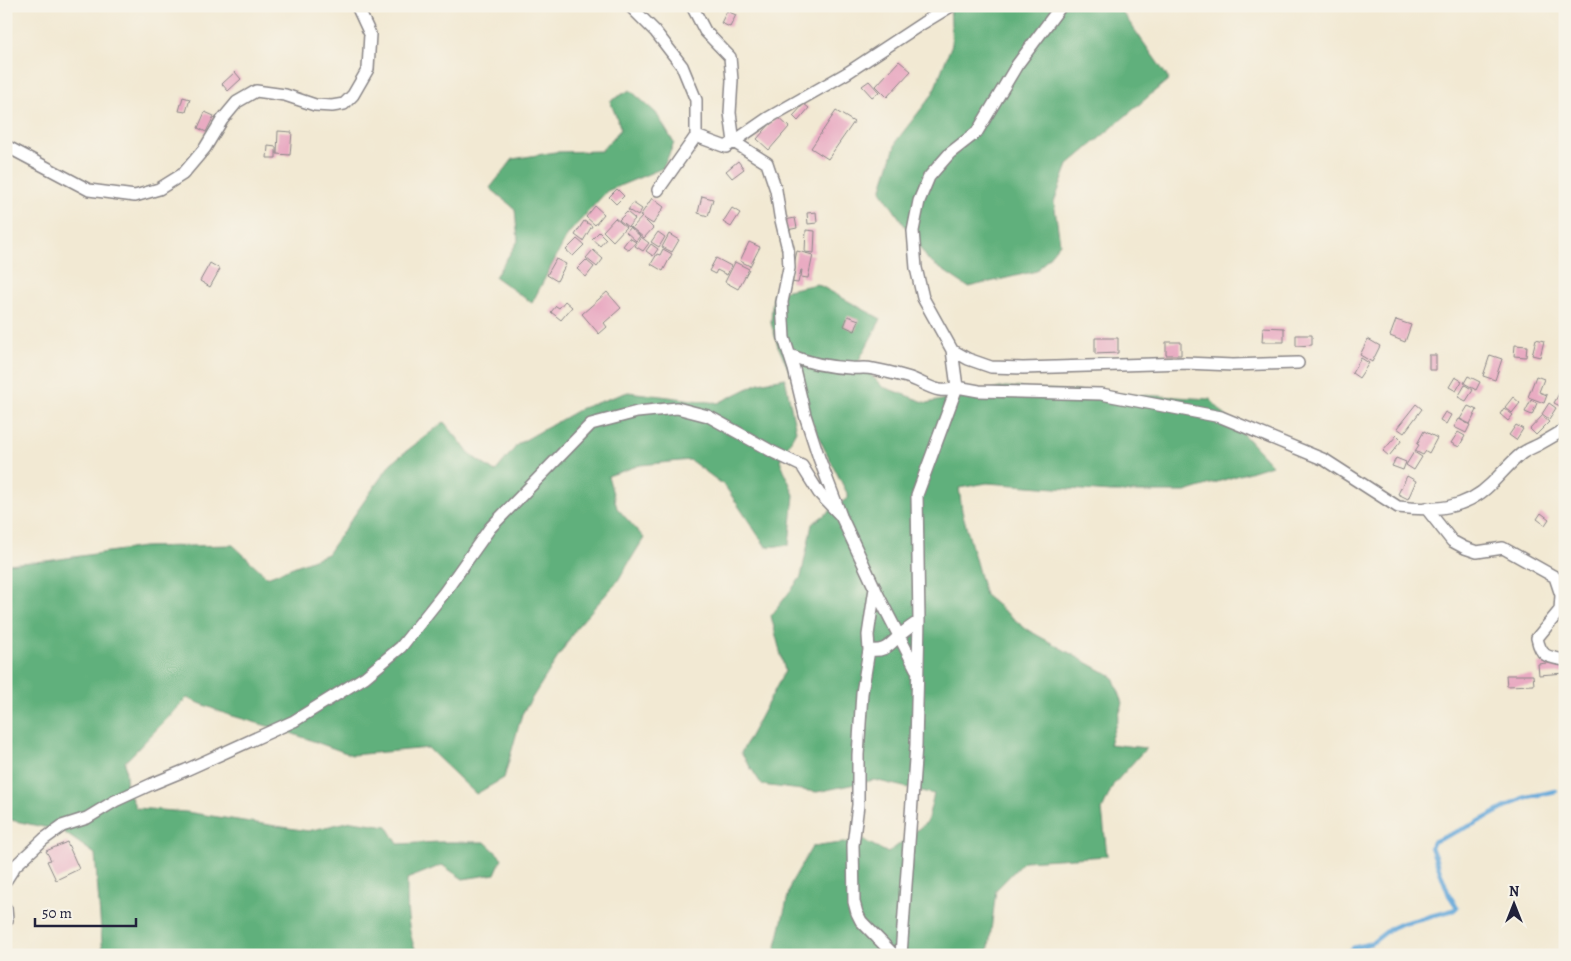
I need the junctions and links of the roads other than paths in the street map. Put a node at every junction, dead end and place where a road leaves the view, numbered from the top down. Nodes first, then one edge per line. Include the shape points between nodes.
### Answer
1 (357, 6) edge
2 (630, 6) edge
3 (692, 6) edge
4 (951, 6) edge
5 (1061, 6) edge
6 (696, 136) junction
7 (734, 142) junction
8 (6, 146) edge
9 (658, 190) dead end
10 (952, 350) junction
11 (790, 356) junction
12 (1298, 363) dead end
13 (957, 388) junction
14 (1565, 430) edge
15 (1426, 508) junction
16 (841, 516) junction
17 (875, 588) junction
18 (918, 621) junction
19 (899, 636) junction
20 (869, 650) junction
21 (1565, 660) edge
22 (918, 672) junction
23 (6, 880) edge
24 (6, 908) edge
25 (6, 922) edge
26 (894, 955) edge
27 (901, 955) edge

1 - 8 street via 370,34 368,69 344,104 315,105 256,91 238,102 222,120 205,148 183,174 159,189 135,196 89,190
2 - 6 street via 655,31 682,66 696,100
3 - 7 street via 705,31 730,57 730,113
4 - 7 street
5 - 10 street via 1017,65 977,132 950,153 929,177 918,201 913,231 923,298
6 - 7 street via 726,147
6 - 9 street
7 - 11 street via 767,163 776,190 788,249 789,268 782,302 784,338
10 - 12 street via 991,367
10 - 13 street
11 - 13 street via 849,368 871,368 909,377 942,391
11 - 16 street via 805,415
13 - 15 street via 1101,394 1221,417 1325,460 1398,507
13 - 18 street via 918,494
14 - 15 street via 1522,453 1474,498 1456,506
15 - 21 street via 1452,541 1477,552 1503,548 1554,578 1561,595 1560,610 1537,638 1547,657
16 - 17 street
16 - 23 street via 819,493 802,466 708,416 677,408 638,412 591,424 490,528 401,647 365,677 294,721 115,801 87,818 62,826 15,866
17 - 19 street
17 - 20 street
18 - 19 street
18 - 22 street
19 - 20 street via 889,647
19 - 22 street
20 - 26 street via 858,755 858,805 853,845 854,902 862,921
22 - 27 street
24 - 25 street

